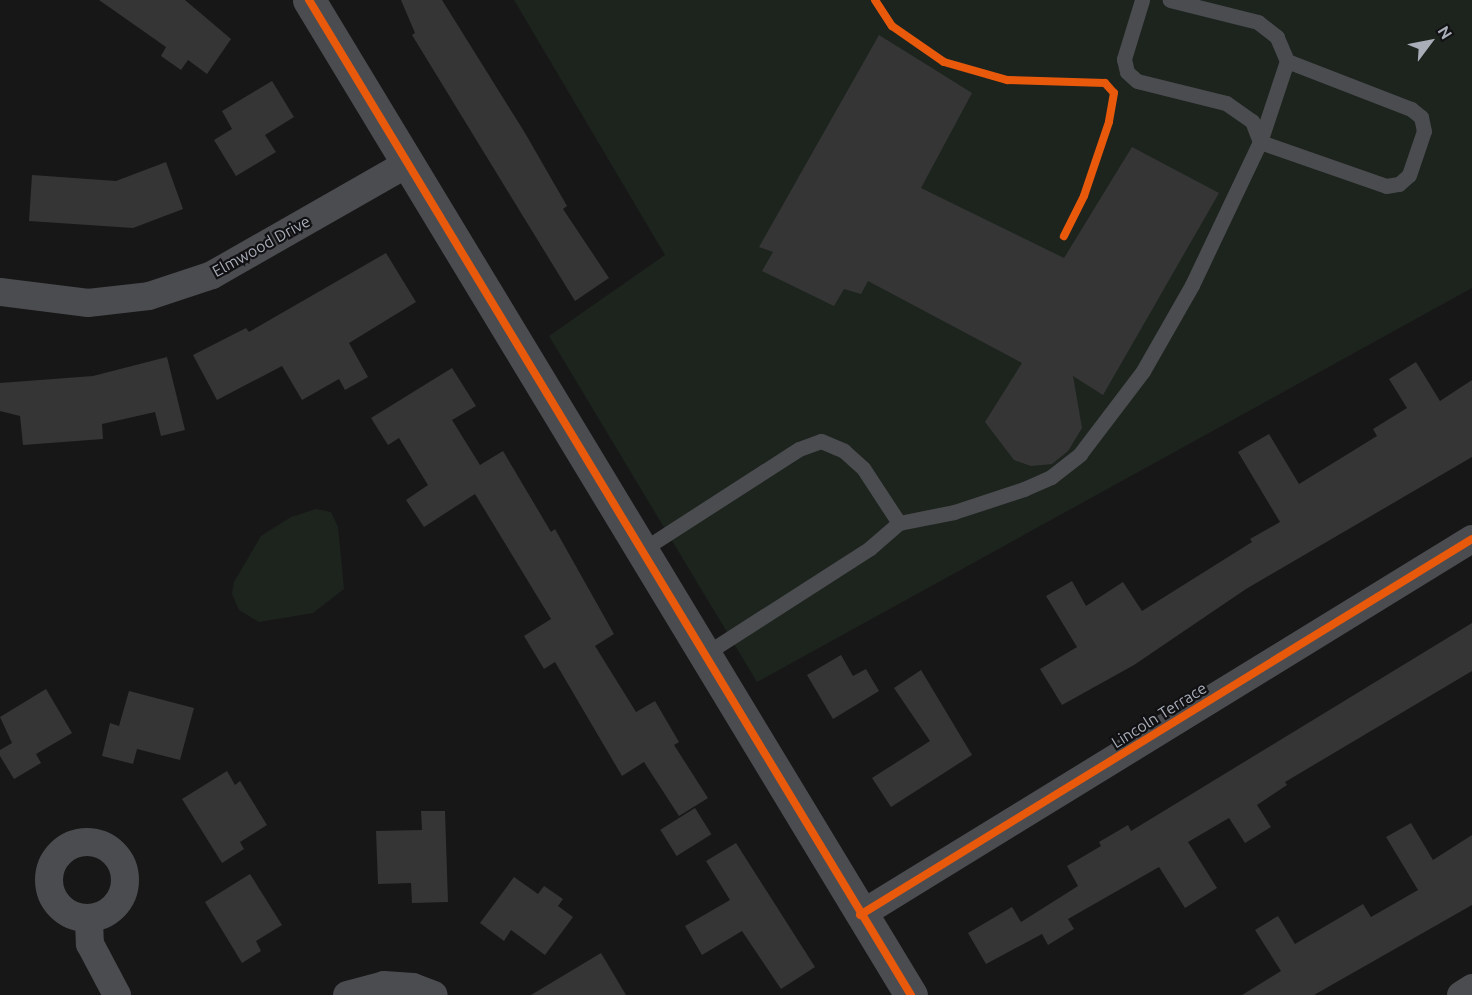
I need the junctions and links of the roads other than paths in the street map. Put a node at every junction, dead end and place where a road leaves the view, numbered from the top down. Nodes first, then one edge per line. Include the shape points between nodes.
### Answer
1 (309, 0) edge
2 (1142, 0) edge
3 (1170, 0) edge
4 (1287, 61) junction
5 (1260, 141) junction
6 (405, 165) junction
7 (0, 292) edge
8 (899, 523) junction
9 (1472, 539) edge
10 (639, 552) junction
11 (702, 656) junction
12 (860, 915) junction
13 (89, 919) dead end
14 (1472, 988) edge
15 (117, 995) edge
16 (347, 995) edge
17 (434, 995) edge
18 (911, 995) edge
19 (1461, 995) edge

1 - 6 street
2 - 5 lane via 1124,59 1127,72 1137,81 1226,103 1252,121
3 - 4 lane via 1258,22 1277,37
4 - 5 lane
4 - 5 lane via 1411,109 1421,117 1424,131 1409,175 1399,184 1386,186
5 - 8 lane via 1192,285 1143,372 1080,454 1051,477 1024,489 954,512
6 - 7 street, Elmwood Drive via 212,275 149,296 88,303
6 - 10 street
8 - 10 lane via 863,468 844,451 821,441 799,449
8 - 11 lane via 870,548
9 - 12 street, Lincoln Terrace
10 - 11 street
11 - 12 street
12 - 18 street
13 - 15 street via 90,944
14 - 19 street
16 - 17 street via 384,985 413,987

